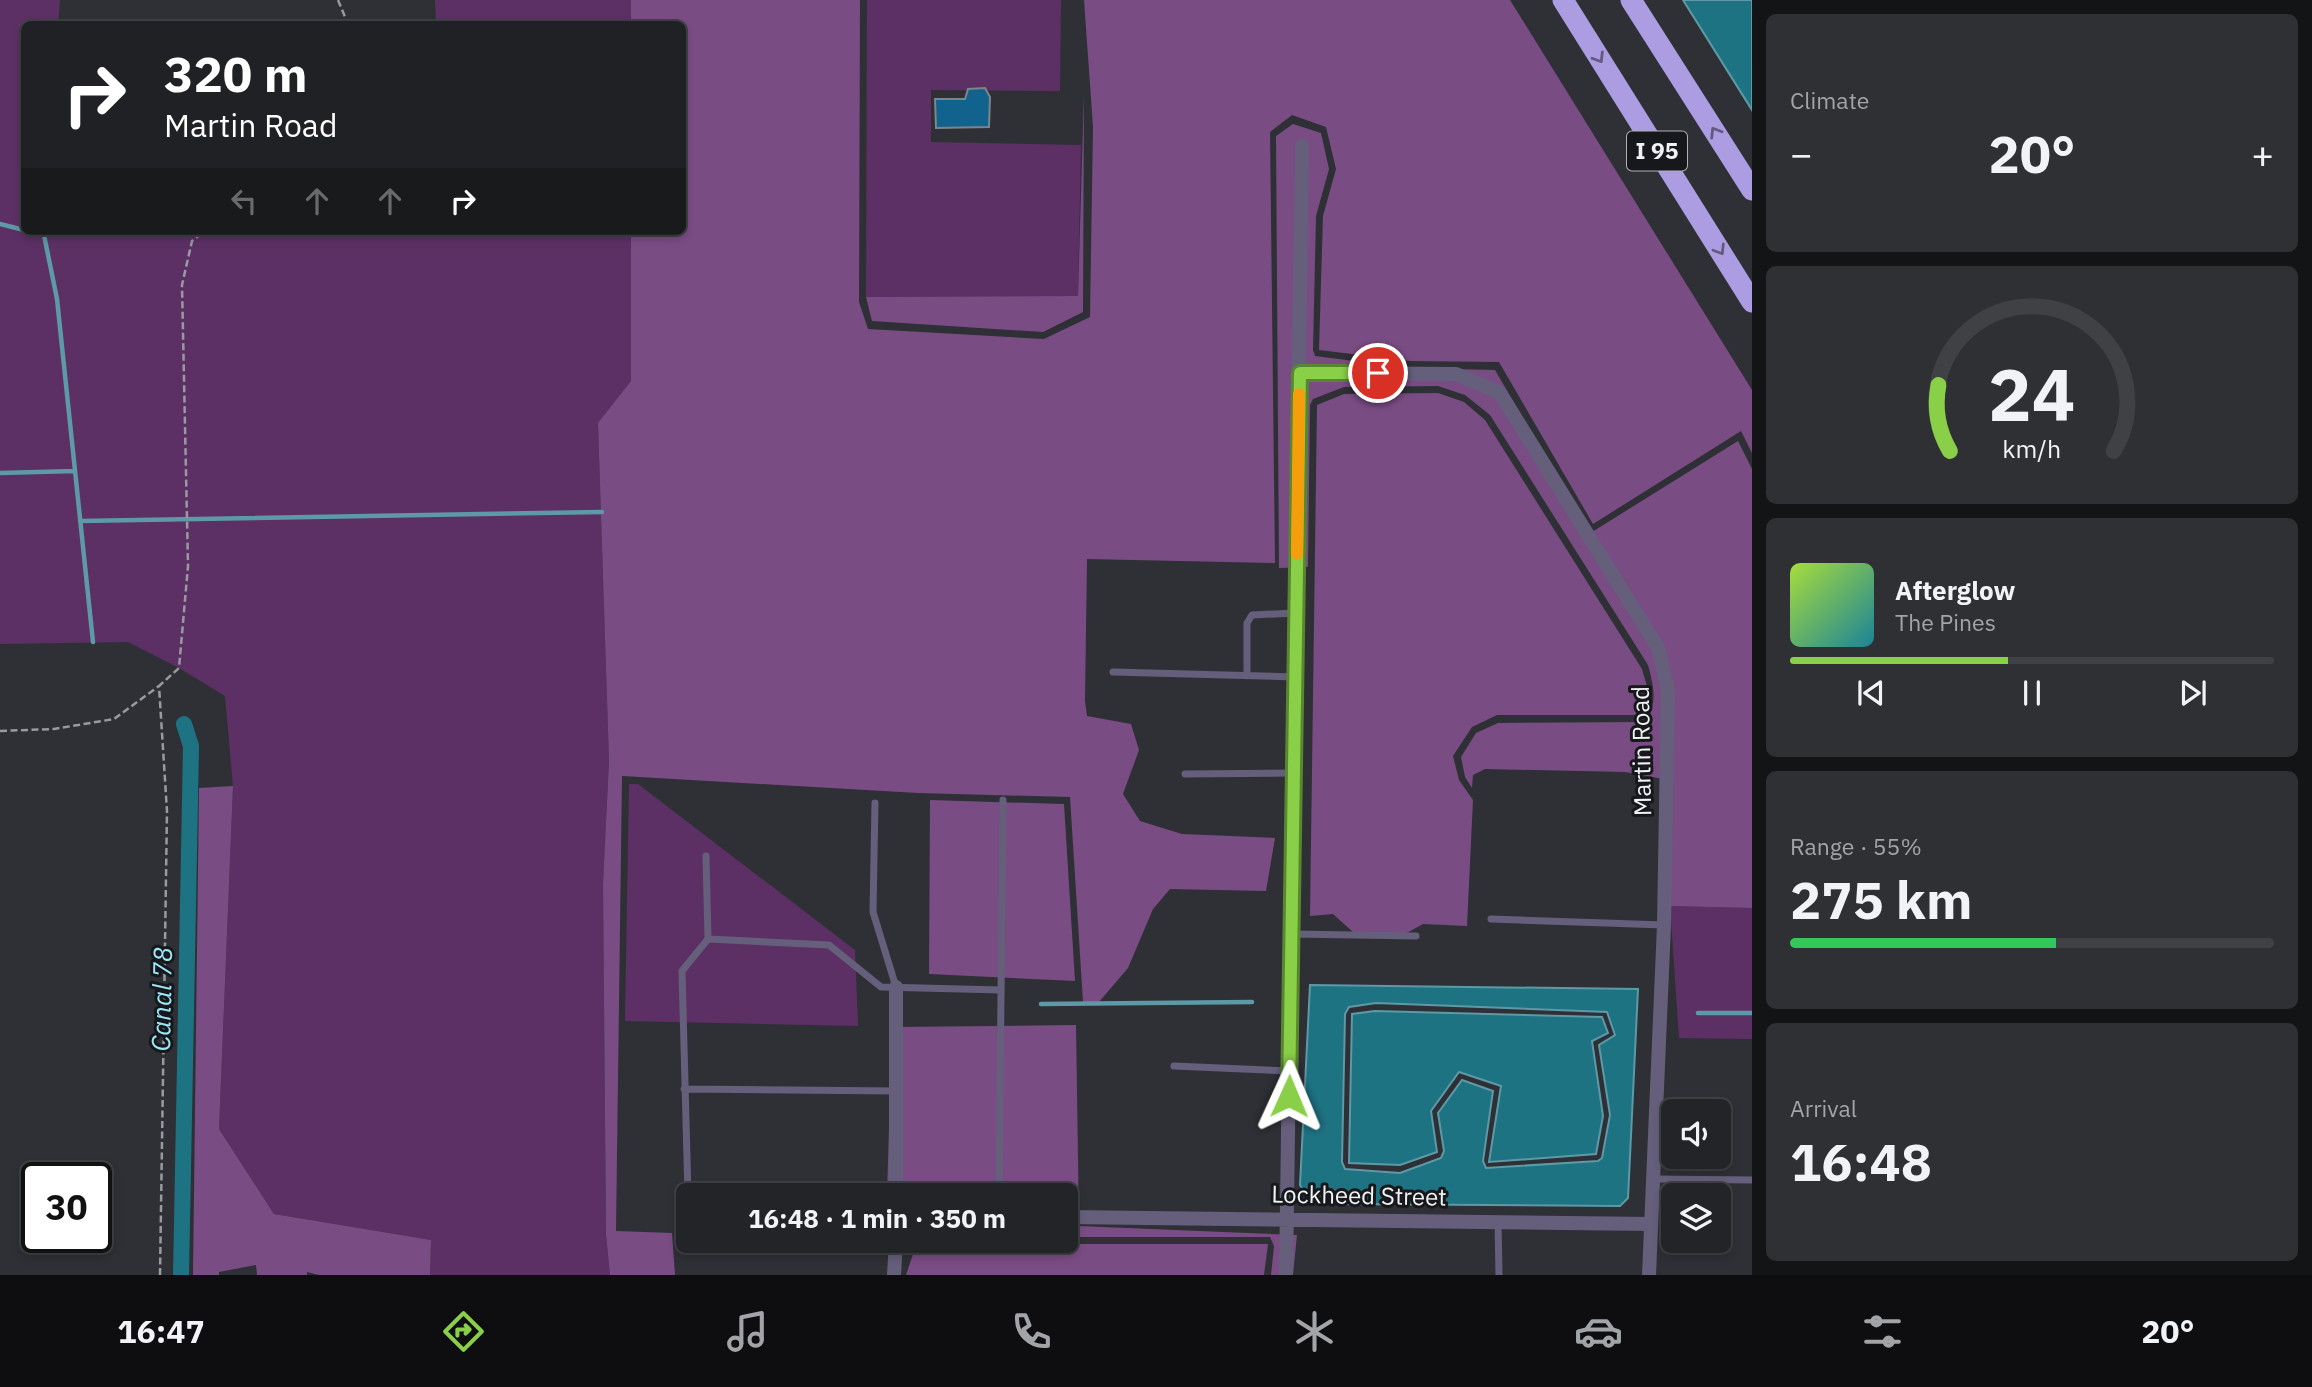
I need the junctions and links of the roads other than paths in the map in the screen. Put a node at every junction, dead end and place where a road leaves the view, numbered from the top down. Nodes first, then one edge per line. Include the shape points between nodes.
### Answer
1 (1563, 0) edge
2 (1631, 0) edge
3 (1303, 146) dead end
4 (1752, 190) edge
5 (1752, 302) edge
6 (1300, 373) junction
7 (1296, 613) junction
8 (1113, 673) dead end
9 (1247, 676) junction
10 (1296, 677) junction
11 (1294, 773) junction
12 (1185, 774) dead end
13 (1003, 800) dead end
14 (875, 803) dead end
15 (706, 856) dead end
16 (1491, 919) dead end
17 (1664, 925) junction
18 (1292, 934) junction
19 (1416, 936) dead end
20 (708, 939) junction
21 (896, 987) junction
22 (1001, 990) junction
23 (1174, 1066) dead end
24 (1290, 1071) junction
25 (684, 1089) junction
26 (896, 1091) junction
27 (1653, 1179) junction
28 (1752, 1180) edge
29 (688, 1183) edge
30 (897, 1183) edge
31 (999, 1183) edge
32 (1078, 1217) edge
33 (1286, 1217) junction
34 (1497, 1221) junction
35 (1651, 1224) junction
36 (895, 1253) edge
37 (894, 1275) edge
38 (1286, 1275) edge
39 (1499, 1275) edge
40 (1649, 1275) edge

1 -> 5 highway, I 95
4 -> 2 highway, I 95
3 - 6 street
6 - 7 street
6 - 17 street, Martin Road via 1456,374 1500,393 1658,648 1668,690
7 - 9 lane via 1252,615 1247,623
7 - 10 street
8 - 9 lane
9 - 10 lane
10 - 11 street
11 - 12 lane
11 - 18 street
13 - 22 lane
14 - 21 lane via 873,912
15 - 20 lane
16 - 17 lane
17 - 27 street, Martin Road
18 - 19 lane
18 - 24 street
20 - 21 lane via 829,945 881,987
20 - 25 lane via 682,971
21 - 22 lane
21 - 26 street
22 - 31 lane
23 - 24 lane
24 - 33 street
25 - 26 lane
25 - 29 lane
26 - 30 street
27 - 28 lane
27 - 35 street, Martin Road
32 - 33 street, Lockheed Street
33 - 34 street, Lockheed Street
33 - 38 street
34 - 35 street, Lockheed Street
34 - 39 lane
35 - 40 street, Martin Road
36 - 37 street

